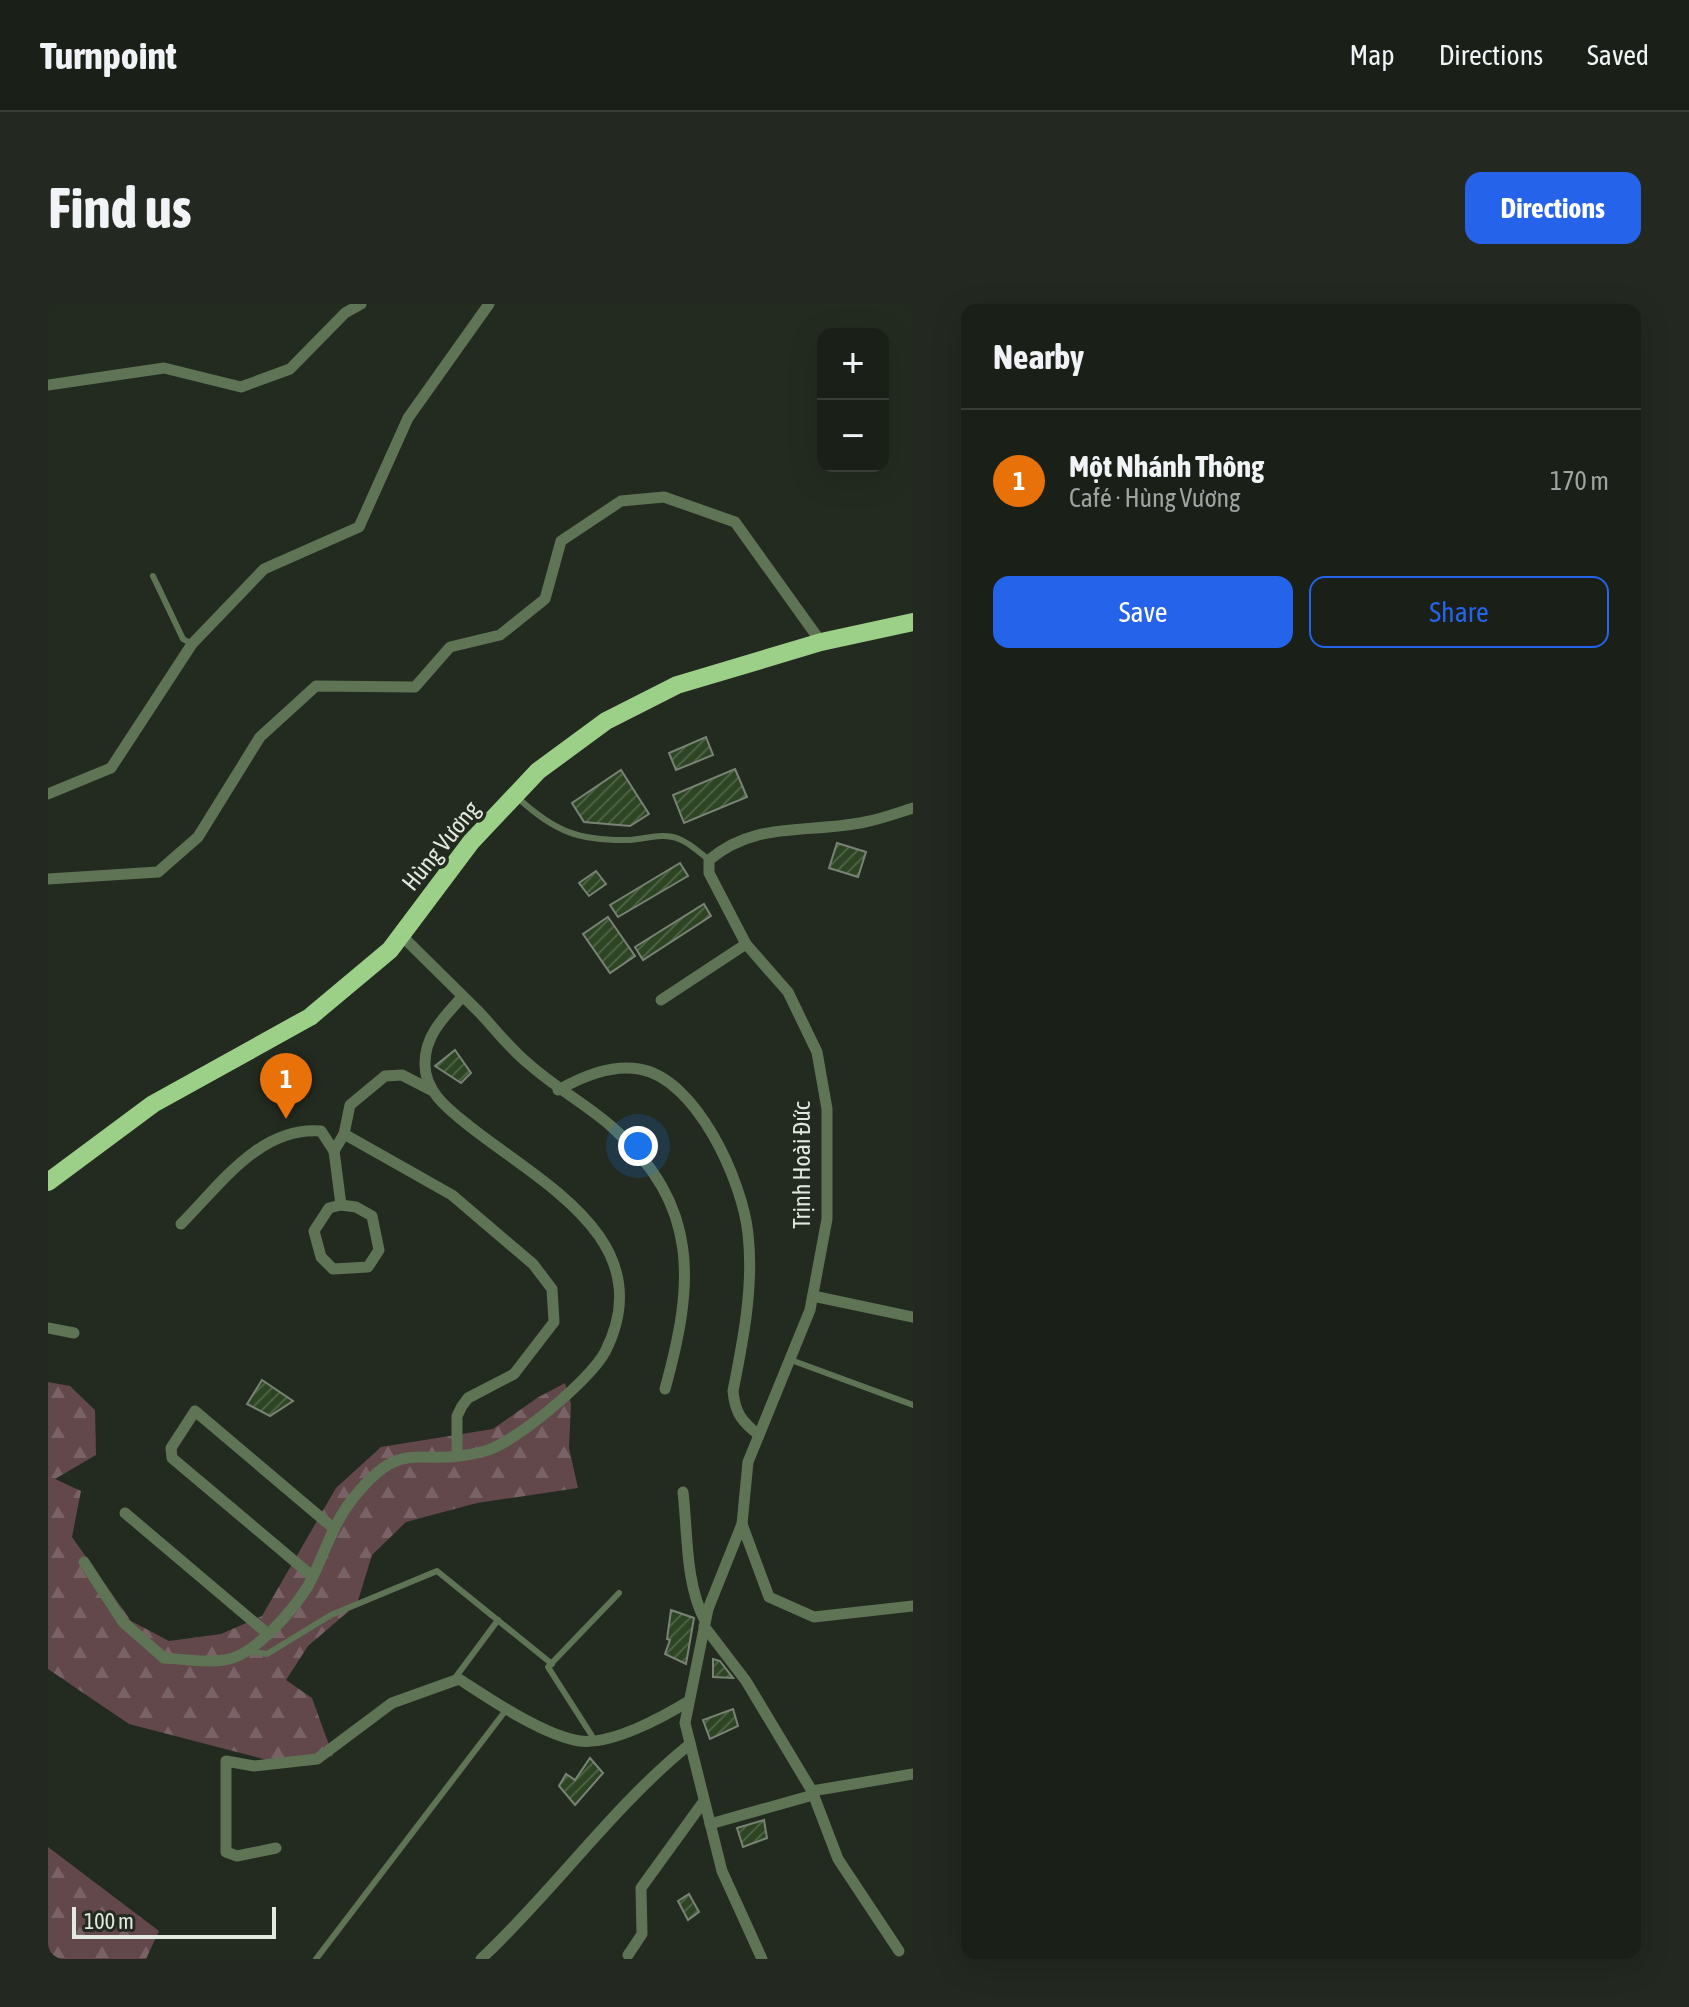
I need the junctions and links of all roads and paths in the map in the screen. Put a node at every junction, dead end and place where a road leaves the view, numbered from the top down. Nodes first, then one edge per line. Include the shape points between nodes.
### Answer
1 (361, 304) edge
2 (489, 304) edge
3 (48, 385) edge
4 (153, 576) dead end
5 (913, 622) edge
6 (821, 642) junction
7 (192, 644) junction
8 (48, 794) edge
9 (515, 795) junction
10 (913, 808) edge
11 (709, 860) junction
12 (48, 879) edge
13 (401, 935) junction
14 (746, 944) junction
15 (462, 997) junction
16 (661, 1000) dead end
17 (431, 1090) junction
18 (558, 1090) junction
19 (344, 1134) junction
20 (334, 1151) junction
21 (48, 1182) edge
22 (341, 1205) junction
23 (181, 1224) dead end
24 (813, 1296) junction
25 (913, 1317) edge
26 (48, 1328) edge
27 (74, 1333) dead end
28 (791, 1360) junction
29 (665, 1389) dead end
30 (913, 1405) edge
31 (759, 1435) junction
32 (457, 1455) junction
33 (683, 1492) dead end
34 (125, 1513) dead end
35 (742, 1524) junction
36 (332, 1527) junction
37 (84, 1562) dead end
38 (312, 1576) junction
39 (619, 1593) dead end
40 (913, 1606) edge
41 (498, 1620) junction
42 (705, 1623) junction
43 (268, 1634) junction
44 (245, 1650) junction
45 (552, 1664) junction
46 (452, 1682) junction
47 (689, 1701) junction
48 (506, 1710) junction
49 (594, 1739) junction
50 (690, 1744) junction
51 (913, 1774) edge
52 (812, 1793) junction
53 (704, 1801) junction
54 (710, 1824) junction
55 (276, 1848) dead end
56 (899, 1951) dead end
57 (628, 1955) dead end
58 (316, 1959) edge
59 (481, 1959) edge
60 (762, 1959) edge

1 - 3 street via 345,313 290,369 241,387 164,368
2 - 7 street via 408,418 359,527 264,569
4 - 7 lane via 183,639
5 - 6 highway, Hùng Vương
6 - 9 highway, Hùng Vương via 677,685 606,721 538,771
6 - 12 street via 735,522 664,497 621,501 561,541 545,599 500,635 450,647 415,687 316,686 260,737 198,837 158,872
7 - 8 street via 111,768
9 - 11 lane via 545,823 570,835 631,840 669,836
9 - 13 highway, Hùng Vương via 471,842
10 - 11 street via 865,822 754,834 731,842
11 - 14 street, Trịnh Hoài Đức via 716,889
13 - 15 street
13 - 21 highway, Hùng Vương via 310,1017 153,1104
14 - 16 street
14 - 24 street, Trịnh Hoài Đức via 788,992 817,1052 827,1109 827,1219
15 - 17 street via 436,1026 428,1045 424,1065
15 - 18 street
17 - 19 street via 402,1075 385,1076 350,1105
17 - 32 street via 509,1158 570,1200 599,1233 615,1267 619,1296 604,1355 578,1386 508,1440 486,1451
18 - 29 street via 638,1151 672,1203 686,1278 683,1322
18 - 31 street via 584,1075 640,1069 668,1083 718,1140 735,1177 748,1234 748,1299 733,1391 740,1420
19 - 20 street
19 - 32 street via 452,1195 533,1264 552,1289 554,1322 514,1374 462,1406
20 - 22 street
20 - 23 street via 321,1131 301,1129 260,1145
22 - 22 street via 372,1216 379,1250 368,1267 333,1269 321,1257 314,1231 329,1208
24 - 25 street
24 - 28 street, Trịnh Hoài Đức
26 - 27 street
28 - 30 lane
28 - 31 street, Trịnh Hoài Đức
31 - 35 street, Trịnh Hoài Đức via 748,1462
32 - 36 street via 407,1455 388,1464 363,1485
33 - 42 street via 692,1581
34 - 43 street
35 - 40 street, Trịnh Hoài Đức via 769,1597 814,1617
35 - 42 street
36 - 38 street
36 - 38 street via 195,1411 171,1448 172,1458
37 - 44 street via 123,1622 164,1658 228,1660
38 - 43 street
39 - 45 lane
41 - 44 lane via 437,1571 331,1615 267,1654
41 - 45 lane
41 - 46 lane
42 - 47 street
42 - 52 street
43 - 44 street
45 - 49 lane via 548,1667
46 - 48 street via 459,1679
46 - 55 street via 392,1703 317,1759 254,1766 226,1761 226,1852 237,1856
47 - 49 street via 641,1729
47 - 50 street via 685,1723
48 - 49 street via 581,1741
48 - 58 lane
50 - 53 street
50 - 59 street via 646,1780
51 - 52 street
52 - 54 street
52 - 56 street via 838,1859
53 - 54 street
53 - 57 street via 641,1888 642,1934
54 - 60 street via 722,1871

